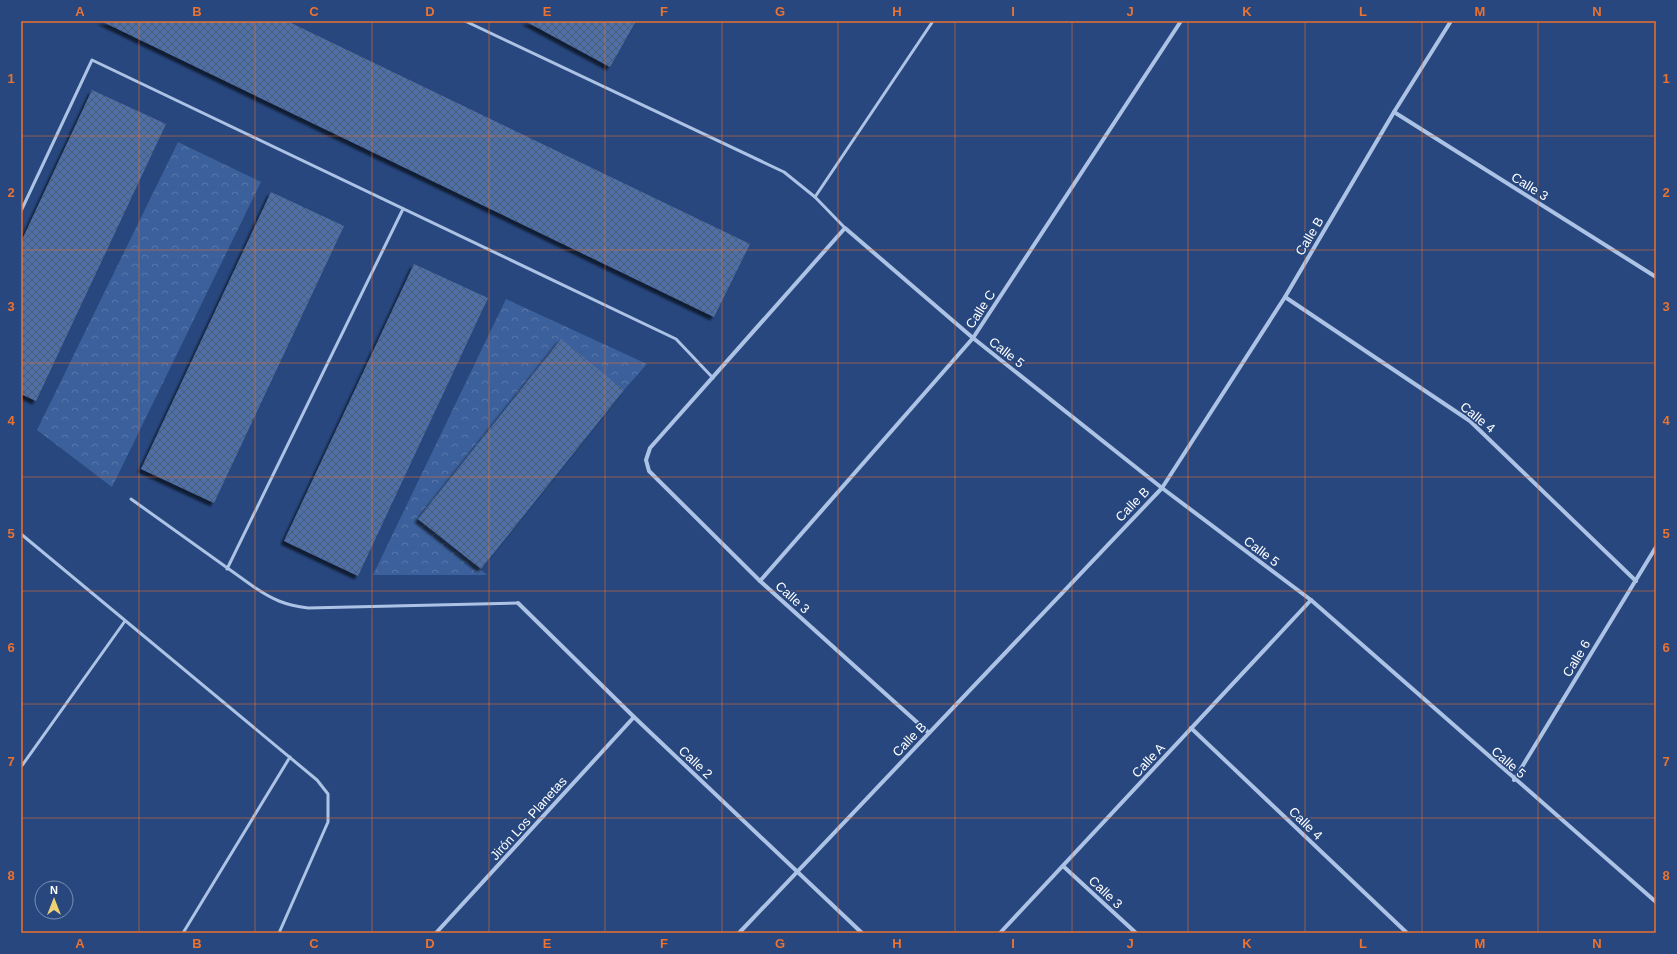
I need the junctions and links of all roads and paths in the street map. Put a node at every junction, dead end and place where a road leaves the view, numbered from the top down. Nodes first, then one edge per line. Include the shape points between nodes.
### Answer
1 (465, 21) edge
2 (933, 21) edge
3 (1181, 21) edge
4 (1451, 21) edge
5 (1394, 112) junction
6 (815, 197) junction
7 (403, 209) junction
8 (21, 211) edge
9 (846, 228) junction
10 (1656, 277) edge
11 (1285, 297) junction
12 (973, 338) junction
13 (713, 378) junction
14 (1162, 488) junction
15 (131, 499) dead end
16 (21, 534) edge
17 (1656, 547) edge
18 (227, 569) junction
19 (1636, 580) junction
20 (760, 581) junction
21 (1311, 600) junction
22 (518, 603) joint
23 (125, 621) junction
24 (634, 717) junction
25 (1192, 728) junction
26 (929, 733) junction
27 (290, 757) junction
28 (21, 767) edge
29 (1514, 780) junction
30 (1063, 866) junction
31 (797, 871) junction
32 (1656, 902) edge
33 (183, 933) edge
34 (279, 933) edge
35 (436, 933) edge
36 (739, 933) edge
37 (862, 933) edge
38 (1000, 933) edge
39 (1136, 933) edge
40 (1407, 933) edge

1 - 6 lane via 784,172
2 - 6 lane
3 - 12 street, Calle C
4 - 5 street, Calle B
5 - 10 street, Calle 3
5 - 11 street, Calle B
6 - 9 lane
7 - 8 lane via 92,60
7 - 13 lane via 676,339
7 - 18 lane
9 - 12 street, Calle 5
9 - 13 street
11 - 14 street, Calle B
11 - 19 street, Calle 4 via 1470,421
12 - 14 street, Calle 5
12 - 20 street, Calle C
13 - 20 street, Calle 3 via 650,448 646,460 649,471
14 - 21 street, Calle 5
14 - 26 street, Calle B
15 - 18 lane
16 - 23 lane
17 - 19 street, Calle 6
18 - 22 lane via 272,599 308,608
19 - 29 street, Calle 6
20 - 26 street, Calle 3
21 - 25 street, Calle A
21 - 29 street, Calle 5
22 - 24 street, Calle 2
23 - 27 lane
23 - 28 lane
24 - 31 street, Calle 2
24 - 35 street, Jirón Los Planetas
25 - 30 street, Calle A
25 - 40 street, Calle 4
26 - 31 street, Calle B
27 - 33 lane
27 - 34 lane via 317,780 328,794 328,822
29 - 32 street, Calle 5
30 - 38 street, Calle A
30 - 39 street, Calle 3
31 - 36 street, Calle B
31 - 37 street, Calle 2

